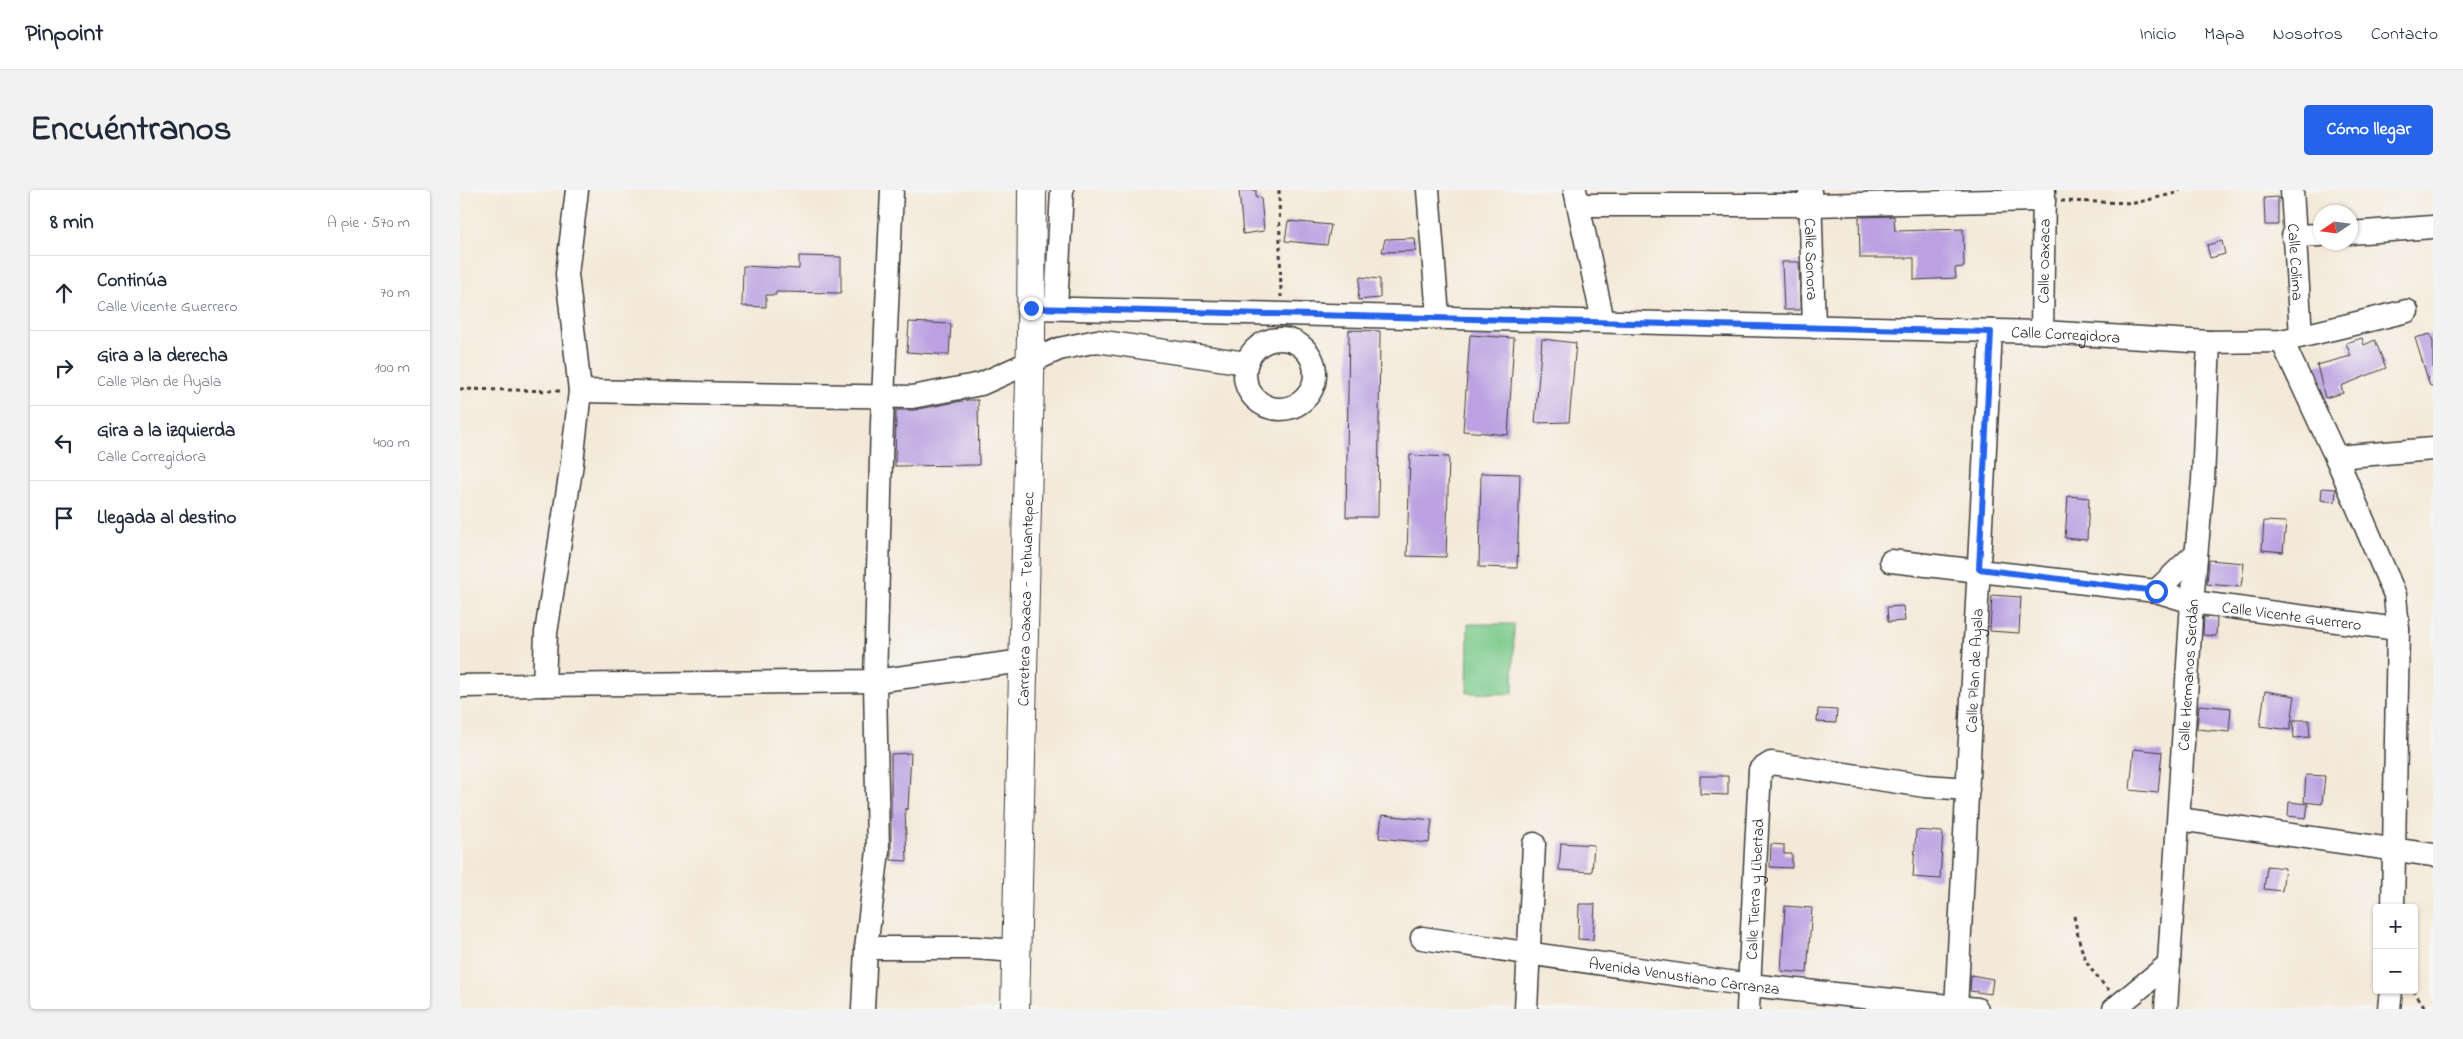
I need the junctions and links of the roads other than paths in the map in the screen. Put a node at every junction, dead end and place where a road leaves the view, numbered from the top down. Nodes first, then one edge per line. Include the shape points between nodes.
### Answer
1 (577, 190) edge
2 (892, 190) edge
3 (1032, 190) edge
4 (1062, 190) edge
5 (1428, 190) edge
6 (2292, 190) edge
7 (2044, 195) edge
8 (1811, 197) edge
9 (1577, 198) edge
10 (2433, 227) edge
11 (2358, 232) edge
12 (2313, 235) edge
13 (2293, 236) junction
14 (1043, 308) junction
15 (2407, 311) dead end
16 (1438, 316) junction
17 (1603, 321) junction
18 (1814, 326) junction
19 (1991, 332) junction
20 (2042, 332) junction
21 (2291, 338) junction
22 (2210, 342) junction
23 (1030, 362) junction
24 (1246, 364) dead end
25 (580, 391) junction
26 (884, 396) junction
27 (2433, 449) edge
28 (2336, 458) junction
29 (2196, 553) junction
30 (1891, 560) dead end
31 (1979, 569) junction
32 (2156, 591) junction
33 (2192, 602) junction
34 (2398, 629) junction
35 (1023, 660) junction
36 (875, 681) junction
37 (544, 685) junction
38 (460, 686) edge
39 (1968, 789) junction
40 (2179, 819) junction
41 (1534, 844) dead end
42 (2393, 848) junction
43 (2433, 855) edge
44 (2393, 904) edge
45 (1422, 938) dead end
46 (866, 948) junction
47 (1016, 951) junction
48 (1530, 952) junction
49 (2169, 964) junction
50 (1750, 985) junction
51 (2391, 994) edge
52 (2116, 1007) edge
53 (1963, 1008) edge
54 (863, 1009) edge
55 (1015, 1009) edge
56 (1526, 1009) edge
57 (1748, 1009) edge
58 (2166, 1009) edge
59 (2389, 1009) edge

1 - 25 street via 567,274
2 - 26 street
3 - 14 main road, Carretera Oaxaca - Tehuantepec
4 - 14 street
5 - 16 street
6 - 13 street, Calle Colima
7 - 8 street
7 - 20 street, Calle Oaxaca
8 - 9 street
8 - 18 street, Calle Sonora
9 - 17 street
10 - 11 street
12 - 13 street
13 - 21 street, Calle Colima
14 - 16 street, Calle Corregidora
14 - 23 main road, Carretera Oaxaca - Tehuantepec
15 - 21 street, Calle Corregidora
16 - 17 street, Calle Corregidora
17 - 18 street, Calle Corregidora
18 - 19 street, Calle Corregidora
19 - 20 street, Calle Corregidora
19 - 31 street, Calle Plan de Ayala
20 - 22 street, Calle Corregidora
21 - 22 street, Calle Corregidora
21 - 28 street
22 - 29 street, Calle Hermanos Serdán
23 - 24 street via 1059,349 1097,341
23 - 26 street via 982,384 912,396
23 - 35 main road, Carretera Oaxaca - Tehuantepec
25 - 26 street
25 - 37 street via 546,633
26 - 36 street
27 - 28 street
28 - 34 street via 2395,595
29 - 32 street
29 - 33 street, Calle Hermanos Serdán
30 - 31 street, Calle Vicente Guerrero
31 - 32 street, Calle Vicente Guerrero
31 - 39 street, Calle Plan de Ayala
32 - 33 street, Calle Vicente Guerrero
33 - 34 street, Calle Vicente Guerrero
33 - 40 street, Calle Hermanos Serdán
34 - 42 street
35 - 36 street
35 - 47 main road, Carretera Oaxaca - Tehuantepec
36 - 37 street
36 - 46 street via 878,851
37 - 38 street
39 - 50 street, Calle Tierra y Libertad via 1925,786 1771,763 1760,770
39 - 53 street, Calle Plan de Ayala
40 - 42 street
40 - 49 street, Calle Hermanos Serdán
41 - 48 street
42 - 43 street
42 - 44 street
45 - 48 street, Avenida Venustiano Carranza
46 - 47 street
46 - 54 street
47 - 55 main road, Carretera Oaxaca - Tehuantepec
48 - 50 street, Avenida Venustiano Carranza
48 - 56 street
49 - 52 street
49 - 58 street, Calle Hermanos Serdán
50 - 53 street, Avenida Venustiano Carranza
50 - 57 street, Calle Tierra y Libertad
51 - 59 street

